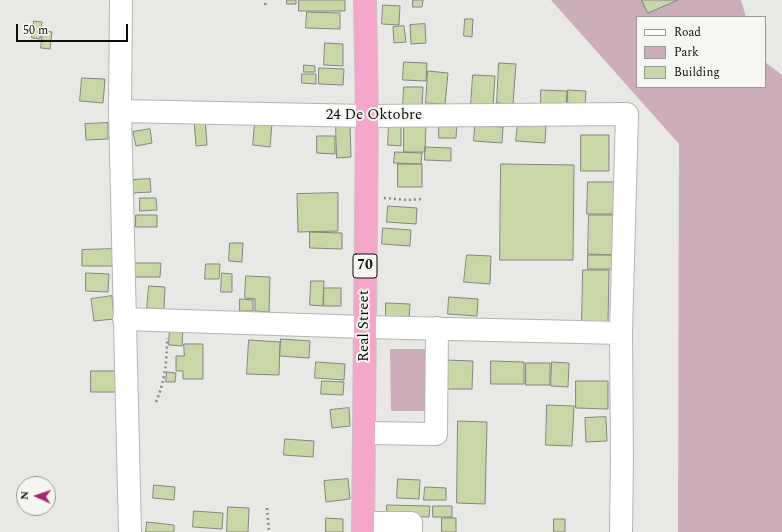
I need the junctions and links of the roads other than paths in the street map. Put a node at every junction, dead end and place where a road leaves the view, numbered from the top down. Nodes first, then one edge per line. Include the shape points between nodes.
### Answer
1 (121, 0) edge
2 (365, 0) edge
3 (120, 111) junction
4 (366, 116) junction
5 (124, 319) junction
6 (365, 327) junction
7 (437, 328) junction
8 (621, 333) junction
9 (365, 433) junction
10 (363, 528) edge
11 (130, 532) edge
12 (411, 532) edge
13 (621, 532) edge

1 - 3 street
2 - 4 highway, Real Street / 70
3 - 4 street, 24 De Oktobre
3 - 5 street
4 - 6 highway, Real Street / 70
4 - 8 street, 24 De Oktobre via 627,114
5 - 6 street
5 - 11 street
6 - 7 street
6 - 9 highway, Real Street / 70
7 - 8 street
7 - 9 street via 436,434
8 - 13 street
9 - 10 highway, Real Street / 70
10 - 12 street via 411,523

